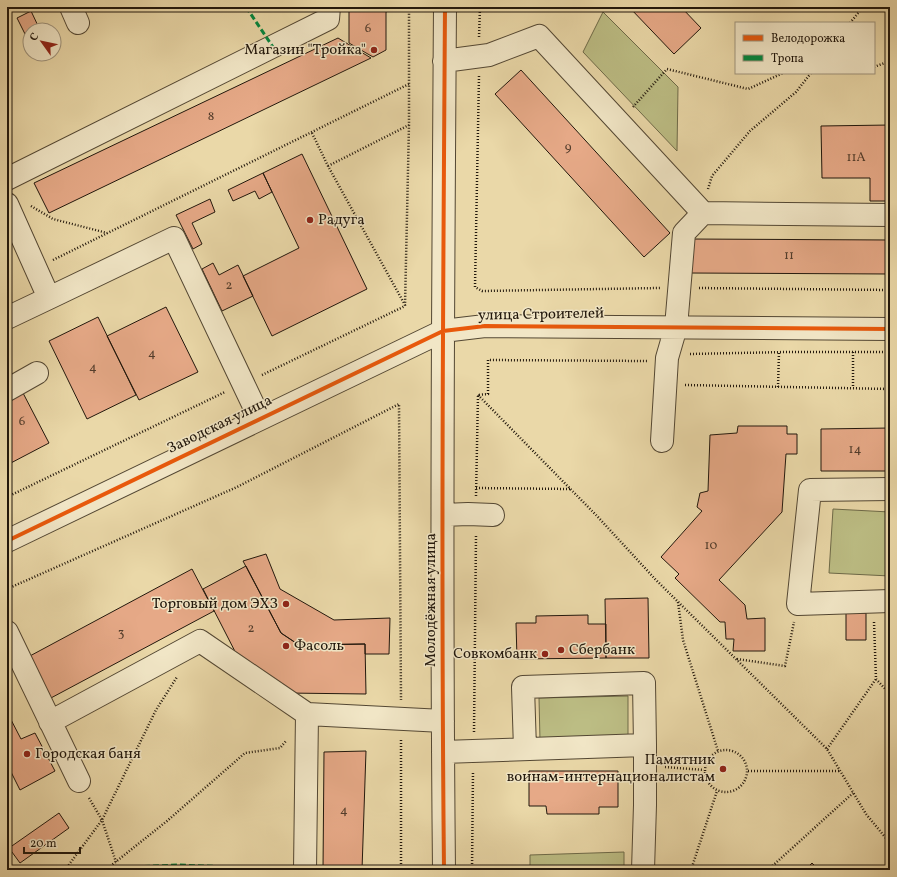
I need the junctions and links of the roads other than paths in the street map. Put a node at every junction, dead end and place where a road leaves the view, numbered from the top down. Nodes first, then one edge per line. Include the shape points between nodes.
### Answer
1 (329, 7) edge
2 (445, 7) edge
3 (444, 61) junction
4 (7, 179) edge
5 (17, 204) edge
6 (703, 213) junction
7 (890, 215) edge
8 (49, 298) junction
9 (7, 318) edge
10 (676, 327) junction
11 (890, 329) edge
12 (443, 331) junction
13 (37, 373) dead end
14 (7, 390) edge
15 (260, 419) junction
16 (662, 440) dead end
17 (890, 489) edge
18 (443, 515) junction
19 (485, 515) road end
20 (7, 541) edge
21 (882, 601) edge
22 (7, 632) edge
23 (307, 714) junction
24 (443, 721) junction
25 (50, 722) junction
26 (646, 745) junction
27 (525, 749) junction
28 (443, 752) junction
29 (79, 781) road end
30 (305, 870) edge
31 (444, 870) edge
32 (643, 870) edge

1 - 4 street via 328,19
2 - 3 street
3 - 6 street via 489,55 539,36
3 - 12 street
5 - 8 street via 35,268
6 - 7 street
6 - 10 street via 684,233
8 - 9 street
8 - 15 street via 174,238
10 - 11 street, улица Строителей
10 - 12 street, улица Строителей via 485,326
10 - 16 street via 667,358
12 - 15 street, Заводская улица
12 - 18 street, Молодёжная улица
13 - 14 street
15 - 20 street, Заводская улица
17 - 21 street via 810,490 798,604
18 - 19 street
18 - 24 street, Молодёжная улица
22 - 25 street
23 - 24 street
23 - 25 street via 200,642
23 - 30 street
24 - 28 street, Молодёжная улица
25 - 29 street
26 - 27 street
26 - 27 street via 644,683 523,687
26 - 32 street
27 - 28 street
28 - 31 street, Молодёжная улица

